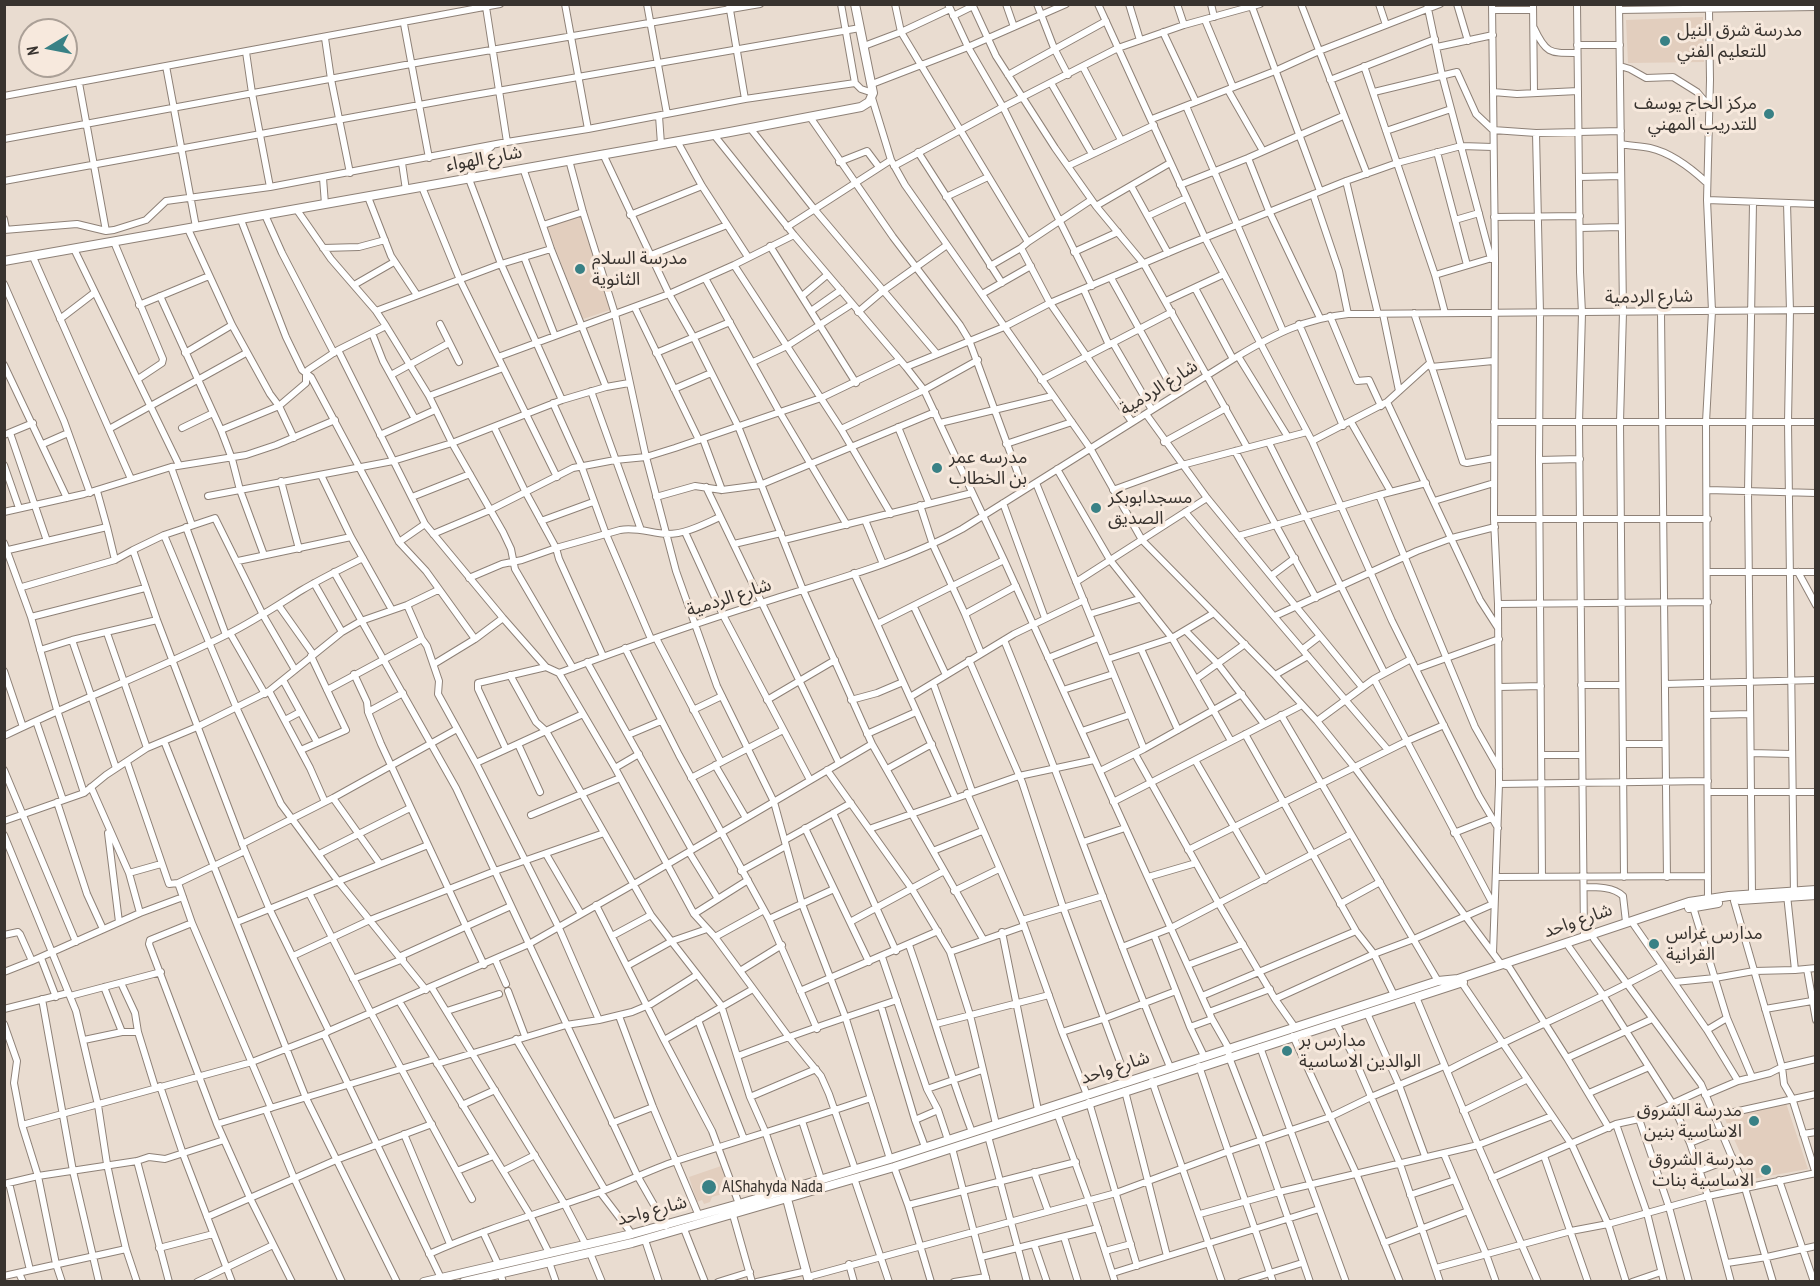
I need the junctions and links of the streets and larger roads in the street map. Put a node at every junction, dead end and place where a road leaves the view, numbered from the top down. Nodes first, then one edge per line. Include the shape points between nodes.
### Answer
1 (500, 4) edge
2 (565, 4) edge
3 (647, 4) edge
4 (760, 4) edge
5 (841, 4) edge
6 (855, 4) edge
7 (895, 4) edge
8 (1006, 4) edge
9 (1037, 4) edge
10 (1066, 4) edge
11 (1098, 4) edge
12 (1129, 4) edge
13 (1177, 4) edge
14 (1211, 4) edge
15 (1260, 4) edge
16 (1301, 4) edge
17 (1379, 4) edge
18 (1440, 4) edge
19 (1457, 4) edge
20 (1577, 4) edge
21 (973, 5) edge
22 (1786, 6) edge
23 (486, 7) junction
24 (730, 7) edge
25 (949, 7) edge
26 (1252, 7) junction
27 (1427, 7) edge
28 (1492, 7) edge
29 (1533, 7) edge
30 (1619, 7) edge
31 (1665, 7) edge
32 (1745, 7) edge
33 (1815, 7) edge
34 (1704, 8) edge
35 (953, 16) junction
36 (1041, 16) junction
37 (1214, 17) junction
38 (1204, 20) junction
39 (1106, 21) junction
40 (650, 23) junction
41 (404, 24) junction
42 (1184, 25) junction
43 (1386, 25) junction
44 (1533, 26) junction
45 (1014, 27) junction
46 (860, 28) junction
47 (846, 30) junction
48 (901, 32) junction
49 (1163, 32) junction
50 (1493, 35) junction
51 (326, 38) junction
52 (571, 38) junction
53 (987, 39) junction
54 (1435, 39) junction
55 (1140, 40) junction
56 (1468, 41) junction
57 (1577, 45) junction
58 (1620, 45) junction
59 (864, 46) junction
60 (968, 47) junction
61 (1437, 47) junction
62 (1054, 48) junction
63 (1118, 48) junction
64 (737, 50) junction
65 (492, 51) junction
66 (1319, 51) junction
67 (246, 52) junction
68 (1577, 53) junction
69 (658, 63) junction
70 (412, 64) junction
71 (166, 66) junction
72 (920, 66) junction
73 (1364, 66) junction
74 (1620, 66) junction
75 (1083, 67) junction
76 (1275, 71) junction
77 (1008, 75) junction
78 (1068, 75) junction
79 (1442, 75) junction
80 (579, 77) junction
81 (331, 79) junction
82 (1330, 80) junction
83 (80, 83) junction
84 (855, 83) junction
85 (1052, 83) junction
86 (1231, 89) junction
87 (499, 91) junction
88 (1578, 91) junction
89 (872, 92) junction
90 (1374, 92) junction
91 (1493, 92) junction
92 (252, 93) junction
93 (1534, 93) junction
94 (4, 96) edge
95 (1022, 98) junction
96 (745, 99) junction
97 (1196, 102) junction
98 (419, 105) junction
99 (1186, 106) junction
100 (1709, 106) junction
101 (1003, 107) junction
102 (173, 108) junction
103 (1451, 109) junction
104 (667, 114) junction
105 (659, 116) junction
106 (1343, 116) junction
107 (810, 117) junction
108 (340, 120) junction
109 (1153, 122) junction
110 (88, 124) junction
111 (750, 128) junction
112 (588, 129) junction
113 (960, 130) junction
114 (1493, 130) junction
115 (1386, 131) junction
116 (1578, 131) junction
117 (1621, 131) junction
118 (1536, 133) junction
119 (260, 134) junction
120 (714, 135) junction
121 (1300, 135) junction
122 (4, 139) edge
123 (1121, 140) junction
124 (677, 141) junction
125 (507, 142) junction
126 (494, 144) junction
127 (661, 144) junction
128 (1621, 144) junction
129 (1461, 146) junction
130 (1493, 147) junction
131 (180, 148) junction
132 (1263, 151) junction
133 (918, 152) junction
134 (1437, 152) junction
135 (603, 154) junction
136 (1092, 154) junction
137 (429, 158) junction
138 (1248, 158) junction
139 (569, 160) junction
140 (839, 162) junction
141 (95, 163) junction
142 (402, 163) junction
143 (892, 163) junction
144 (1170, 163) junction
145 (1397, 163) junction
146 (1068, 166) junction
147 (879, 167) junction
148 (522, 168) junction
149 (1214, 171) junction
150 (350, 173) junction
151 (1367, 174) junction
152 (1621, 176) junction
153 (988, 177) junction
154 (1579, 177) junction
155 (323, 178) junction
156 (469, 179) junction
157 (4, 181) edge
158 (1346, 181) junction
159 (1707, 183) junction
160 (855, 184) junction
161 (1180, 185) junction
162 (702, 186) junction
163 (1131, 186) junction
164 (270, 187) junction
165 (422, 187) junction
166 (406, 190) junction
167 (1316, 192) junction
168 (189, 197) junction
169 (368, 197) junction
170 (946, 197) junction
171 (1186, 198) junction
172 (1707, 200) junction
173 (1093, 203) junction
174 (1753, 203) junction
175 (1787, 203) junction
176 (325, 204) junction
177 (1815, 204) edge
178 (297, 210) junction
179 (815, 210) junction
180 (1269, 211) junction
181 (583, 212) junction
182 (1479, 213) junction
183 (265, 215) junction
184 (630, 215) junction
185 (1148, 216) junction
186 (1537, 216) junction
187 (1580, 216) junction
188 (1494, 217) junction
189 (4, 219) edge
190 (241, 220) junction
191 (1455, 220) junction
192 (1059, 222) junction
193 (1238, 224) junction
194 (543, 225) junction
195 (727, 225) junction
196 (788, 227) junction
197 (1620, 227) junction
198 (192, 228) junction
199 (1580, 228) junction
200 (5, 230) edge
201 (106, 231) junction
202 (1118, 232) junction
203 (794, 235) junction
204 (1205, 238) junction
205 (384, 240) junction
206 (114, 242) junction
207 (1028, 242) junction
208 (947, 245) junction
209 (770, 246) junction
210 (323, 248) junction
211 (1021, 248) junction
212 (74, 249) junction
213 (551, 249) junction
214 (1074, 252) junction
215 (1168, 253) junction
216 (651, 255) junction
217 (33, 257) junction
218 (524, 257) junction
219 (748, 257) junction
220 (1493, 258) junction
221 (4, 261) edge
222 (394, 262) junction
223 (501, 264) junction
224 (1144, 264) junction
225 (734, 265) junction
226 (1467, 265) junction
227 (990, 266) junction
228 (1031, 266) junction
229 (916, 267) junction
230 (1224, 274) junction
231 (827, 275) junction
232 (1435, 275) junction
233 (208, 276) junction
234 (705, 278) junction
235 (1111, 279) junction
236 (460, 280) junction
237 (1002, 283) junction
238 (4, 284) edge
239 (354, 285) junction
240 (1092, 286) junction
241 (1195, 288) junction
242 (841, 290) junction
243 (884, 290) junction
244 (1083, 290) junction
245 (94, 292) junction
246 (669, 294) junction
247 (982, 294) junction
248 (417, 295) junction
249 (160, 296) junction
250 (802, 296) junction
251 (1166, 301) junction
252 (1050, 303) junction
253 (852, 304) junction
254 (139, 305) junction
255 (635, 308) junction
256 (811, 310) junction
257 (1815, 310) edge
258 (376, 311) junction
259 (1712, 311) junction
260 (1751, 311) junction
261 (1790, 311) junction
262 (858, 312) junction
263 (1172, 312) junction
264 (1623, 312) junction
265 (1660, 312) junction
266 (1414, 313) junction
267 (1445, 313) junction
268 (1495, 313) junction
269 (1540, 313) junction
270 (1582, 313) junction
271 (615, 314) junction
272 (1348, 314) junction
273 (1380, 314) junction
274 (1330, 316) junction
275 (1320, 318) junction
276 (60, 319) junction
277 (730, 322) junction
278 (440, 324) dead end
279 (820, 324) junction
280 (1299, 324) junction
281 (232, 326) junction
282 (386, 326) junction
283 (581, 327) junction
284 (1004, 327) junction
285 (1140, 328) junction
286 (1283, 331) junction
287 (372, 333) junction
288 (555, 336) junction
289 (694, 338) junction
290 (969, 340) junction
291 (535, 342) junction
292 (449, 343) junction
293 (1261, 343) junction
294 (1111, 344) junction
295 (787, 346) junction
296 (336, 351) junction
297 (185, 353) junction
298 (246, 353) junction
299 (656, 353) junction
300 (937, 354) junction
301 (498, 357) junction
302 (1087, 357) junction
303 (1235, 358) junction
304 (900, 360) junction
305 (978, 360) junction
306 (1493, 361) junction
307 (459, 362) dead end
308 (753, 362) junction
309 (409, 364) junction
310 (4, 365) edge
311 (1430, 365) junction
312 (906, 367) junction
313 (503, 368) junction
314 (306, 372) junction
315 (711, 373) junction
316 (391, 375) junction
317 (1208, 375) junction
318 (138, 379) junction
319 (199, 380) junction
320 (1041, 380) junction
321 (629, 383) junction
322 (856, 383) junction
323 (606, 387) junction
324 (674, 389) junction
325 (924, 390) junction
326 (591, 391) junction
327 (1399, 391) junction
328 (1176, 395) junction
329 (429, 396) junction
330 (1052, 396) junction
331 (821, 399) junction
332 (562, 400) junction
333 (1387, 402) junction
334 (553, 404) junction
335 (152, 406) junction
336 (279, 406) junction
337 (1381, 406) junction
338 (1226, 408) junction
339 (994, 409) junction
340 (435, 410) junction
341 (1152, 410) junction
342 (779, 411) junction
343 (934, 412) junction
344 (213, 413) junction
345 (524, 413) junction
346 (1146, 414) junction
347 (415, 419) junction
348 (335, 420) junction
349 (1072, 422) junction
350 (1132, 422) junction
351 (1351, 422) junction
352 (1494, 422) junction
353 (1620, 422) junction
354 (1663, 422) junction
355 (1706, 422) junction
356 (1748, 422) junction
357 (1788, 422) junction
358 (1815, 422) edge
359 (33, 423) junction
360 (940, 423) junction
361 (1539, 423) junction
362 (1579, 423) junction
363 (738, 426) junction
364 (1343, 426) junction
365 (494, 427) junction
366 (898, 427) junction
367 (182, 428) dead end
368 (109, 429) junction
369 (841, 429) junction
370 (221, 430) junction
371 (1307, 432) junction
372 (68, 433) junction
373 (7, 434) edge
374 (380, 435) junction
375 (1288, 437) junction
376 (294, 438) junction
377 (701, 439) junction
378 (1312, 441) junction
379 (1164, 442) junction
380 (452, 443) junction
381 (1269, 443) junction
382 (43, 444) junction
383 (1006, 444) junction
384 (851, 447) junction
385 (1247, 447) junction
386 (1090, 448) junction
387 (1235, 451) junction
388 (646, 457) junction
389 (1494, 458) junction
390 (232, 459) junction
391 (1580, 459) junction
392 (615, 460) junction
393 (1539, 460) junction
394 (393, 461) junction
395 (812, 464) junction
396 (4, 465) edge
397 (179, 465) junction
398 (581, 465) junction
399 (1182, 465) junction
400 (171, 467) junction
401 (359, 467) junction
402 (1057, 470) junction
403 (470, 474) junction
404 (321, 475) junction
405 (557, 477) junction
406 (131, 479) junction
407 (281, 481) junction
408 (1036, 483) junction
409 (1426, 483) junction
410 (1494, 483) junction
411 (760, 485) junction
412 (706, 487) junction
413 (240, 490) junction
414 (722, 490) junction
415 (1024, 490) junction
416 (1113, 490) junction
417 (1708, 490) junction
418 (1748, 491) junction
419 (94, 492) junction
420 (1391, 492) junction
421 (526, 493) junction
422 (972, 493) junction
423 (1790, 493) junction
424 (1815, 493) edge
425 (1379, 495) junction
426 (208, 496) dead end
427 (412, 497) junction
428 (656, 497) junction
429 (66, 498) junction
430 (1207, 498) junction
431 (1434, 501) junction
432 (593, 502) junction
433 (929, 503) junction
434 (1003, 503) junction
435 (36, 504) junction
436 (920, 505) junction
437 (1340, 507) junction
438 (19, 508) junction
439 (490, 510) junction
440 (4, 512) edge
441 (1185, 512) junction
442 (891, 514) junction
443 (983, 516) junction
444 (720, 517) junction
445 (1305, 517) junction
446 (1494, 519) junction
447 (1580, 519) junction
448 (1622, 519) junction
449 (1662, 519) junction
450 (1708, 519) junction
451 (865, 520) junction
452 (1540, 520) junction
453 (541, 521) junction
454 (425, 524) junction
455 (847, 525) junction
456 (189, 526) junction
457 (1276, 526) junction
458 (107, 527) junction
459 (1495, 527) junction
460 (641, 530) junction
461 (686, 532) junction
462 (433, 534) junction
463 (606, 534) junction
464 (666, 534) junction
465 (164, 535) junction
466 (783, 536) junction
467 (351, 537) junction
468 (1238, 537) junction
469 (1452, 538) junction
470 (1142, 540) junction
471 (47, 541) junction
472 (399, 542) junction
473 (734, 544) junction
474 (933, 545) junction
475 (5, 548) edge
476 (556, 548) junction
477 (298, 549) junction
478 (133, 550) junction
479 (264, 555) junction
480 (1405, 556) junction
481 (363, 558) junction
482 (1295, 558) junction
483 (115, 560) junction
484 (1004, 560) junction
485 (1110, 560) junction
486 (238, 561) junction
487 (513, 561) junction
488 (883, 564) junction
489 (1750, 571) junction
490 (334, 572) junction
491 (1708, 572) junction
492 (1795, 572) junction
493 (1815, 572) edge
494 (854, 573) junction
495 (1370, 573) junction
496 (1271, 576) junction
497 (469, 578) junction
498 (1076, 582) junction
499 (314, 583) junction
500 (1016, 586) junction
501 (22, 587) junction
502 (953, 587) junction
503 (1341, 587) junction
504 (146, 588) junction
505 (438, 590) junction
506 (803, 590) junction
507 (1139, 598) junction
508 (1316, 598) junction
509 (1084, 600) junction
510 (1622, 602) junction
511 (1664, 602) junction
512 (1708, 602) junction
513 (762, 603) junction
514 (1540, 603) junction
515 (1580, 603) junction
516 (1498, 604) junction
517 (406, 605) junction
518 (1815, 605) edge
519 (279, 606) junction
520 (914, 607) junction
521 (1296, 607) junction
522 (392, 610) junction
523 (1214, 613) junction
524 (965, 614) junction
525 (1090, 614) junction
526 (263, 615) junction
527 (723, 615) junction
528 (1275, 616) junction
529 (31, 617) junction
530 (503, 618) junction
531 (1046, 618) junction
532 (157, 620) junction
533 (361, 621) junction
534 (877, 624) junction
535 (1032, 624) junction
536 (695, 625) junction
537 (1498, 628) junction
538 (1186, 631) junction
539 (342, 632) junction
540 (107, 633) junction
541 (228, 634) junction
542 (1320, 636) junction
543 (654, 638) junction
544 (1098, 638) junction
545 (1172, 638) junction
546 (422, 639) junction
547 (475, 639) junction
548 (1499, 639) junction
549 (72, 640) junction
550 (1004, 640) junction
551 (210, 643) junction
552 (1245, 644) junction
553 (625, 648) junction
554 (1141, 649) junction
555 (1303, 649) junction
556 (40, 650) junction
557 (981, 653) junction
558 (312, 655) junction
559 (603, 656) junction
560 (1308, 656) junction
561 (384, 658) junction
562 (1048, 658) junction
563 (1445, 658) junction
564 (1108, 659) junction
565 (1411, 659) junction
566 (173, 660) junction
567 (835, 660) junction
568 (969, 660) junction
569 (587, 662) junction
570 (434, 664) junction
571 (1218, 664) junction
572 (546, 667) junction
573 (573, 668) junction
574 (1416, 669) junction
575 (295, 670) junction
576 (4, 671) edge
577 (1384, 672) junction
578 (560, 673) junction
579 (354, 674) junction
580 (1113, 674) junction
581 (510, 675) junction
582 (946, 675) junction
583 (1275, 675) junction
584 (1196, 679) junction
585 (1374, 679) junction
586 (283, 680) junction
587 (1815, 680) edge
588 (123, 681) junction
589 (800, 681) junction
590 (1790, 681) junction
591 (903, 682) junction
592 (1750, 682) junction
593 (933, 683) junction
594 (1665, 684) junction
595 (1708, 684) junction
596 (1581, 685) junction
597 (1540, 686) junction
598 (1622, 686) junction
599 (1362, 687) junction
600 (1499, 687) junction
601 (327, 690) junction
602 (1063, 690) junction
603 (267, 692) junction
604 (403, 693) junction
605 (1242, 694) junction
606 (91, 696) junction
607 (722, 696) junction
608 (910, 697) junction
609 (1346, 699) junction
610 (767, 700) junction
611 (851, 700) junction
612 (1302, 705) junction
613 (237, 709) junction
614 (57, 710) junction
615 (693, 710) junction
616 (1214, 711) junction
617 (300, 712) junction
618 (368, 712) junction
619 (916, 712) junction
620 (583, 714) junction
621 (1750, 714) junction
622 (1129, 715) junction
623 (1281, 715) junction
624 (1709, 715) junction
625 (285, 720) junction
626 (36, 721) junction
627 (661, 721) junction
628 (1317, 721) junction
629 (1264, 724) junction
630 (1444, 725) junction
631 (23, 727) junction
632 (197, 727) junction
633 (457, 729) junction
634 (783, 730) junction
635 (1178, 730) junction
636 (546, 731) junction
637 (1082, 732) junction
638 (1245, 734) junction
639 (628, 735) junction
640 (867, 735) junction
641 (4, 736) edge
642 (164, 741) junction
643 (1231, 741) junction
644 (1407, 741) junction
645 (317, 742) junction
646 (431, 744) junction
647 (518, 744) junction
648 (872, 744) junction
649 (932, 744) junction
650 (1623, 744) junction
651 (1665, 744) junction
652 (147, 748) junction
653 (748, 748) junction
654 (506, 749) junction
655 (1144, 749) junction
656 (301, 750) junction
657 (1388, 750) junction
658 (1751, 753) junction
659 (639, 754) junction
660 (1135, 754) junction
661 (1791, 754) junction
662 (1542, 755) junction
663 (1581, 755) junction
664 (1094, 760) junction
665 (1195, 760) junction
666 (127, 762) junction
667 (476, 763) junction
668 (839, 763) junction
669 (718, 764) junction
670 (391, 766) junction
671 (116, 768) junction
672 (615, 768) junction
673 (1054, 768) junction
674 (1355, 768) junction
675 (887, 769) junction
676 (1499, 769) junction
677 (4, 770) edge
678 (827, 770) junction
679 (1100, 771) junction
680 (1019, 776) junction
681 (620, 778) junction
682 (691, 778) junction
683 (810, 780) junction
684 (1624, 781) junction
685 (1708, 781) junction
686 (1581, 782) junction
687 (1665, 782) junction
688 (1542, 783) junction
689 (1150, 784) junction
690 (1321, 784) junction
691 (1499, 784) junction
692 (91, 787) junction
693 (540, 792) dead end
694 (969, 792) junction
695 (1709, 792) junction
696 (1752, 792) junction
697 (1815, 792) edge
698 (84, 793) junction
699 (1791, 793) junction
700 (582, 794) junction
701 (955, 797) junction
702 (333, 798) junction
703 (60, 801) junction
704 (325, 802) junction
705 (774, 802) junction
706 (1113, 802) junction
707 (1282, 802) junction
708 (850, 803) junction
709 (410, 808) junction
710 (832, 813) junction
711 (24, 814) junction
712 (910, 814) junction
713 (531, 815) dead end
714 (746, 818) junction
715 (1492, 818) junction
716 (291, 819) junction
717 (4, 821) edge
718 (107, 825) junction
719 (1234, 827) junction
720 (805, 828) junction
721 (1125, 828) junction
722 (1499, 828) junction
723 (869, 829) junction
724 (982, 831) junction
725 (722, 832) junction
726 (358, 833) junction
727 (604, 833) junction
728 (1454, 833) junction
729 (1351, 834) junction
730 (4, 835) edge
731 (1083, 842) junction
732 (786, 843) junction
733 (428, 845) junction
734 (243, 847) junction
735 (1188, 850) junction
736 (690, 851) junction
737 (933, 851) junction
738 (319, 854) junction
739 (546, 854) junction
740 (1313, 854) junction
741 (525, 860) junction
742 (1196, 863) junction
743 (161, 864) junction
744 (380, 864) junction
745 (667, 865) junction
746 (213, 867) junction
747 (999, 869) junction
748 (495, 871) junction
749 (741, 871) junction
750 (944, 871) junction
751 (129, 873) junction
752 (1148, 876) junction
753 (1708, 876) junction
754 (1497, 877) junction
755 (1542, 877) junction
756 (1583, 877) junction
757 (1624, 877) junction
758 (1666, 877) junction
759 (748, 880) junction
760 (1265, 880) junction
761 (338, 881) junction
762 (1380, 882) junction
763 (178, 883) junction
764 (634, 884) junction
765 (1584, 887) junction
766 (448, 889) junction
767 (834, 889) junction
768 (912, 889) junction
769 (1815, 890) edge
770 (954, 891) junction
771 (309, 892) junction
772 (1752, 894) junction
773 (1790, 894) junction
774 (1815, 895) edge
775 (1102, 896) junction
776 (183, 897) junction
777 (1708, 898) junction
778 (718, 899) junction
779 (1734, 901) junction
780 (802, 904) junction
781 (1219, 904) junction
782 (1340, 904) junction
783 (596, 905) junction
784 (511, 906) junction
785 (1494, 906) junction
786 (1063, 907) junction
787 (1693, 907) junction
788 (269, 908) junction
789 (877, 908) junction
790 (764, 910) junction
791 (140, 913) junction
792 (581, 914) junction
793 (693, 914) junction
794 (651, 915) junction
795 (1466, 916) junction
796 (370, 920) junction
797 (770, 920) junction
798 (119, 922) junction
799 (237, 922) junction
800 (850, 922) junction
801 (1633, 922) junction
802 (192, 923) junction
803 (1023, 923) junction
804 (465, 926) junction
805 (559, 928) junction
806 (1171, 928) junction
807 (103, 929) junction
808 (707, 929) junction
809 (1356, 931) junction
810 (938, 932) junction
811 (1002, 932) junction
812 (4, 935) edge
813 (1154, 935) junction
814 (612, 936) junction
815 (715, 937) junction
816 (1584, 937) junction
817 (331, 939) junction
818 (982, 939) junction
819 (1414, 939) junction
820 (1594, 939) junction
821 (672, 941) junction
822 (76, 942) junction
823 (529, 944) junction
824 (1243, 944) junction
825 (782, 945) junction
826 (909, 945) junction
827 (1122, 947) junction
828 (1569, 947) junction
829 (896, 951) junction
830 (52, 952) junction
831 (950, 952) junction
832 (1493, 953) junction
833 (1374, 954) junction
834 (293, 956) junction
835 (41, 957) junction
836 (882, 957) junction
837 (402, 958) junction
838 (495, 959) junction
839 (32, 962) junction
840 (869, 962) junction
841 (484, 964) junction
842 (1188, 964) junction
843 (627, 966) junction
844 (1505, 966) junction
845 (1661, 966) junction
846 (1815, 968) edge
847 (1807, 969) junction
848 (1795, 970) junction
849 (740, 971) junction
850 (1754, 971) junction
851 (4, 972) edge
852 (161, 972) junction
853 (1260, 973) junction
854 (697, 975) junction
855 (830, 978) junction
856 (1715, 978) junction
857 (353, 979) junction
858 (1438, 981) junction
859 (1462, 982) junction
860 (1675, 982) junction
861 (121, 983) junction
862 (1627, 984) junction
863 (104, 987) junction
864 (429, 989) junction
865 (753, 989) junction
866 (1270, 989) junction
867 (800, 991) junction
868 (1176, 992) junction
869 (499, 994) dead end
870 (69, 995) junction
871 (1049, 995) junction
872 (1394, 995) junction
873 (1603, 995) junction
874 (56, 996) junction
875 (1202, 996) junction
876 (1416, 997) junction
877 (42, 999) junction
878 (1275, 999) junction
879 (897, 1000) junction
880 (399, 1001) junction
881 (1812, 1002) junction
882 (1017, 1003) junction
883 (1144, 1004) junction
884 (721, 1005) junction
885 (647, 1006) junction
886 (881, 1006) junction
887 (4, 1009) edge
888 (1766, 1009) junction
889 (447, 1011) junction
890 (370, 1013) junction
891 (1367, 1013) junction
892 (970, 1015) junction
893 (619, 1016) junction
894 (845, 1016) junction
895 (1211, 1016) junction
896 (1727, 1018) junction
897 (1103, 1019) junction
898 (1652, 1019) junction
899 (599, 1020) junction
900 (698, 1020) junction
901 (1815, 1020) edge
902 (1545, 1022) junction
903 (1336, 1023) junction
904 (4, 1024) edge
905 (936, 1024) junction
906 (566, 1025) junction
907 (1294, 1026) junction
908 (1190, 1027) junction
909 (817, 1029) junction
910 (1707, 1030) junction
911 (1627, 1031) junction
912 (122, 1032) junction
913 (138, 1032) junction
914 (326, 1032) junction
915 (1062, 1032) junction
916 (525, 1036) junction
917 (788, 1036) junction
918 (1293, 1036) junction
919 (516, 1039) junction
920 (84, 1040) junction
921 (664, 1040) junction
922 (1502, 1042) junction
923 (1260, 1047) junction
924 (286, 1050) junction
925 (472, 1052) junction
926 (1229, 1052) junction
927 (738, 1056) junction
928 (1204, 1056) junction
929 (1567, 1058) junction
930 (1815, 1059) edge
931 (435, 1061) junction
932 (252, 1062) junction
933 (1199, 1066) junction
934 (1170, 1067) junction
935 (1649, 1067) junction
936 (1782, 1067) junction
937 (402, 1069) junction
938 (816, 1069) junction
939 (1446, 1069) junction
940 (982, 1070) junction
941 (198, 1077) junction
942 (1752, 1077) junction
943 (952, 1080) junction
944 (1526, 1080) junction
945 (1738, 1081) junction
946 (1152, 1082) junction
947 (1399, 1085) junction
948 (157, 1086) junction
949 (349, 1086) junction
950 (1126, 1086) junction
951 (927, 1089) junction
952 (495, 1090) junction
953 (1704, 1092) junction
954 (1589, 1093) junction
955 (1815, 1094) edge
956 (750, 1097) junction
957 (1371, 1097) junction
958 (306, 1098) junction
959 (871, 1098) junction
960 (1792, 1098) junction
961 (1088, 1099) junction
962 (1672, 1103) junction
963 (98, 1105) junction
964 (462, 1105) junction
965 (653, 1107) junction
966 (268, 1109) junction
967 (834, 1110) junction
968 (938, 1110) junction
969 (1038, 1110) junction
970 (1463, 1111) junction
971 (1057, 1113) junction
972 (62, 1115) junction
973 (1552, 1116) junction
974 (1716, 1116) junction
975 (1330, 1117) junction
976 (1639, 1119) junction
977 (915, 1120) junction
978 (802, 1121) junction
979 (612, 1123) junction
980 (216, 1124) junction
981 (432, 1124) junction
982 (996, 1124) junction
983 (1616, 1124) junction
984 (22, 1125) junction
985 (1609, 1128) junction
986 (1290, 1130) junction
987 (1722, 1130) junction
988 (765, 1131) junction
989 (972, 1132) junction
990 (1815, 1132) edge
991 (404, 1134) junction
992 (1803, 1134) junction
993 (988, 1136) junction
994 (744, 1139) junction
995 (224, 1140) junction
996 (1262, 1140) junction
997 (377, 1143) junction
998 (1690, 1143) junction
999 (950, 1144) junction
1000 (1572, 1144) junction
1001 (1478, 1145) junction
1002 (925, 1147) junction
1003 (720, 1148) junction
1004 (1229, 1151) junction
1005 (183, 1154) junction
1006 (1444, 1154) junction
1007 (535, 1155) junction
1008 (493, 1156) junction
1009 (1425, 1156) junction
1010 (1544, 1156) junction
1011 (1733, 1158) junction
1012 (336, 1160) junction
1013 (137, 1161) junction
1014 (675, 1162) junction
1015 (1076, 1162) junction
1016 (892, 1163) junction
1017 (107, 1164) junction
1018 (1400, 1164) junction
1019 (1183, 1168) junction
1020 (72, 1171) junction
1021 (503, 1171) junction
1022 (1699, 1171) junction
1023 (457, 1172) junction
1024 (1034, 1172) junction
1025 (1356, 1173) junction
1026 (1815, 1173) edge
1027 (855, 1174) junction
1028 (38, 1176) junction
1029 (638, 1177) junction
1030 (294, 1178) junction
1031 (1492, 1178) junction
1032 (821, 1179) junction
1033 (1000, 1180) junction
1034 (1455, 1180) junction
1035 (1779, 1180) junction
1036 (1149, 1181) junction
1037 (7, 1184) edge
1038 (1310, 1184) junction
1039 (1745, 1188) junction
1040 (603, 1191) junction
1041 (964, 1191) junction
1042 (1279, 1192) junction
1043 (1116, 1193) junction
1044 (786, 1194) junction
1045 (1410, 1194) junction
1046 (1708, 1196) junction
1047 (250, 1198) junction
1048 (472, 1199) dead end
1049 (1246, 1200) junction
1050 (1089, 1201) junction
1051 (564, 1203) junction
1052 (739, 1204) junction
1053 (908, 1205) junction
1054 (1669, 1207) junction
1055 (1319, 1209) junction
1056 (1048, 1211) junction
1057 (1468, 1211) junction
1058 (1647, 1213) junction
1059 (1200, 1214) junction
1060 (530, 1215) junction
1061 (733, 1215) junction
1062 (207, 1216) junction
1063 (699, 1216) junction
1064 (1288, 1218) junction
1065 (1011, 1221) junction
1066 (1608, 1224) junction
1067 (1098, 1228) junction
1068 (1255, 1228) junction
1069 (1422, 1228) junction
1070 (667, 1229) junction
1071 (684, 1229) junction
1072 (975, 1231) junction
1073 (1571, 1231) junction
1074 (483, 1232) junction
1075 (213, 1234) junction
1076 (632, 1234) junction
1077 (1065, 1237) junction
1078 (645, 1240) junction
1079 (1209, 1242) junction
1080 (1384, 1243) junction
1081 (450, 1244) junction
1082 (921, 1244) junction
1083 (1034, 1244) junction
1084 (1131, 1244) junction
1085 (1522, 1244) junction
1086 (273, 1245) junction
1087 (1815, 1246) edge
1088 (159, 1248) junction
1089 (1019, 1248) junction
1090 (126, 1249) junction
1091 (588, 1249) junction
1092 (1804, 1249) junction
1093 (1105, 1251) junction
1094 (429, 1254) junction
1095 (1486, 1254) junction
1096 (92, 1256) junction
1097 (881, 1256) junction
1098 (1167, 1256) junction
1099 (549, 1257) junction
1100 (981, 1257) junction
1101 (1767, 1257) junction
1102 (1302, 1263) junction
1103 (1727, 1263) junction
1104 (56, 1264) junction
1105 (849, 1264) junction
1106 (1137, 1266) junction
1107 (1436, 1268) junction
1108 (227, 1269) junction
1109 (30, 1270) junction
1110 (750, 1272) junction
1111 (1269, 1272) junction
1112 (1661, 1272) junction
1113 (19, 1273) junction
1114 (500, 1273) edge
1115 (1113, 1273) junction
1116 (478, 1274) junction
1117 (4, 1276) edge
1118 (808, 1276) edge
1119 (441, 1278) junction
1120 (986, 1279) edge
1121 (22, 1281) edge
1122 (62, 1281) edge
1123 (99, 1281) edge
1124 (137, 1281) edge
1125 (170, 1281) edge
1126 (197, 1281) edge
1127 (232, 1281) edge
1128 (292, 1281) edge
1129 (342, 1281) edge
1130 (397, 1281) edge
1131 (424, 1281) edge
1132 (464, 1281) edge
1133 (556, 1281) edge
1134 (602, 1281) edge
1135 (659, 1281) edge
1136 (705, 1281) edge
1137 (718, 1281) edge
1138 (754, 1281) edge
1139 (854, 1281) edge
1140 (889, 1281) edge
1141 (931, 1281) edge
1142 (954, 1281) edge
1143 (1027, 1281) edge
1144 (1047, 1281) edge
1145 (1078, 1281) edge
1146 (1115, 1281) edge
1147 (1222, 1281) edge
1148 (1240, 1281) edge
1149 (1272, 1281) edge
1150 (1310, 1281) edge
1151 (1346, 1281) edge
1152 (1400, 1281) edge
1153 (1440, 1281) edge
1154 (1496, 1281) edge
1155 (1538, 1281) edge
1156 (1588, 1281) edge
1157 (1626, 1281) edge
1158 (1632, 1281) edge
1159 (1664, 1281) edge
1160 (1689, 1281) edge
1161 (1731, 1281) edge
1162 (1773, 1281) edge
1163 (1814, 1281) edge

1 - 23 street
2 - 52 street
3 - 40 street
4 - 24 street
5 - 47 street
6 - 46 street
7 - 48 street
8 - 45 street
9 - 36 street
10 - 36 street
11 - 39 street
12 - 55 street
13 - 42 street
14 - 37 street
15 - 26 street
16 - 66 street
17 - 43 street
18 - 27 street
19 - 56 street
20 - 57 street
21 - 35 street
21 - 53 street
22 - 32 street
22 - 33 street
23 - 41 street
23 - 65 street
24 - 40 street
24 - 64 street
25 - 35 street
25 - 48 street
26 - 37 street
26 - 76 street
27 - 43 street
27 - 54 street
28 - 29 street
28 - 50 street
29 - 44 street
30 - 31 street
30 - 58 street
31 - 34 street
32 - 34 street
34 - 100 street
35 - 60 street
36 - 45 street
36 - 62 street
37 - 38 street
38 - 42 street
38 - 86 street
39 - 62 street
39 - 63 street
40 - 52 street
40 - 69 street
41 - 51 street
41 - 70 street
42 - 49 street
43 - 66 street
44 - 68 street via 1548,51
44 - 93 street
45 - 53 street
46 - 47 street
46 - 59 street
47 - 64 street
47 - 84 street
48 - 59 street
48 - 72 street
49 - 55 street
49 - 97 street
50 - 56 street
50 - 91 street
51 - 67 street
51 - 81 street
52 - 65 street
52 - 80 street
53 - 60 street
53 - 77 street
54 - 61 street
54 - 73 street
55 - 63 street
56 - 61 street
57 - 58 street
57 - 68 street
58 - 74 street
59 - 89 street
60 - 72 street
60 - 101 street
61 - 79 street
62 - 77 street
62 - 78 street
63 - 75 street
63 - 109 street
64 - 69 street
64 - 96 street
65 - 70 street
65 - 87 street
66 - 76 street
66 - 82 street
67 - 71 street
67 - 92 street
68 - 88 street
69 - 80 street
69 - 104 street
70 - 81 street
70 - 98 street
71 - 83 street
71 - 102 street
72 - 89 street
72 - 113 street
73 - 82 street
73 - 90 street
74 - 100 street via 1647,78 1673,77 1697,92
74 - 117 street
75 - 78 street
75 - 123 street
76 - 86 street
76 - 121 street
77 - 95 street
78 - 85 street
79 - 90 street
79 - 103 street
79 - 114 street via 1458,73 1476,114
80 - 87 street
80 - 112 street
81 - 92 street
81 - 108 street
82 - 106 street
83 - 94 street
83 - 110 street
84 - 89 street
84 - 96 street
85 - 95 street
85 - 136 street
86 - 97 street
86 - 132 street
87 - 98 street
87 - 125 street
88 - 93 street
88 - 116 street
89 - 107 street, شارع الهواء via 866,105
89 - 143 street
90 - 115 street
91 - 93 street
91 - 114 street
92 - 102 street
92 - 119 street
95 - 101 street
95 - 146 street
96 - 104 street
97 - 99 street
98 - 108 street
98 - 137 street
99 - 109 street
99 - 149 street
100 - 159 street
101 - 113 street
101 - 192 street
102 - 110 street
102 - 131 street
103 - 115 street
103 - 129 street
104 - 105 street
105 - 112 street
105 - 127 street
106 - 121 street
106 - 151 street
107 - 111 street, شارع الهواء
107 - 140 street
108 - 119 street
108 - 150 street
109 - 123 street
109 - 144 street
110 - 122 street
110 - 141 street
111 - 120 street, شارع الهواء
111 - 179 street
112 - 125 street
113 - 133 street
113 - 153 street
114 - 118 street
114 - 130 street
115 - 145 street
116 - 117 street
116 - 118 street
116 - 154 street
117 - 128 street
118 - 186 street
119 - 131 street
119 - 164 street
120 - 124 street, شارع الهواء
120 - 196 street
121 - 132 street
121 - 167 street
123 - 136 street
124 - 127 street, شارع الهواء
124 - 162 street
125 - 126 street
126 - 137 street
126 - 156 street via 477,160
127 - 135 street, شارع الهواء
128 - 152 street
128 - 159 street via 1668,155
129 - 130 street
129 - 134 street
129 - 182 street
130 - 188 street
131 - 141 street
131 - 168 street
132 - 138 street
133 - 143 street
133 - 170 street
134 - 145 street
134 - 191 street
135 - 139 street, شارع الهواء
135 - 184 street
136 - 146 street
137 - 142 street
138 - 149 street
138 - 180 street
139 - 148 street, شارع الهواء
139 - 181 street
140 - 147 street via 867,151
140 - 160 street
141 - 157 street
141 - 201 street
142 - 150 street
142 - 166 street
143 - 147 street
143 - 208 street
144 - 161 street
144 - 163 street
145 - 151 street
145 - 232 street
146 - 173 street
147 - 160 street
148 - 156 street, شارع الهواء
148 - 194 street
149 - 161 street
149 - 193 street
150 - 155 street
151 - 158 street
152 - 154 street
152 - 197 street
153 - 170 street
153 - 207 street
154 - 187 street
155 - 164 street
155 - 176 street
156 - 165 street, شارع الهواء
156 - 223 street
158 - 167 street
158 - 273 street
159 - 172 street
160 - 179 street
160 - 229 street
161 - 171 street
162 - 184 street
162 - 195 street
163 - 173 street
163 - 185 street
164 - 168 street
165 - 166 street, شارع الهواء
165 - 236 street
166 - 169 street, شارع الهواء
167 - 180 street
167 - 272 street
168 - 198 street
168 - 201 street via 166,201 146,220
169 - 176 street, شارع الهواء
169 - 205 street
170 - 227 street
171 - 185 street
171 - 204 street
172 - 174 street
172 - 259 street
173 - 192 street
173 - 202 street
174 - 175 street
174 - 260 street
175 - 177 street
175 - 261 street
176 - 178 street, شارع الهواء
178 - 183 street, شارع الهواء
178 - 210 street
179 - 196 street
179 - 243 street
180 - 193 street
180 - 275 street
181 - 194 street
181 - 271 street
182 - 191 street
182 - 220 street
183 - 190 street, شارع الهواء
183 - 296 street
184 - 216 street
185 - 215 street
186 - 187 street
186 - 188 street
186 - 269 street
187 - 199 street
188 - 220 street
189 - 200 street
190 - 198 street, شارع الهواء
190 - 314 street via 286,338 300,368
191 - 226 street
192 - 207 street
192 - 214 street
193 - 204 street
193 - 286 street
194 - 213 street
195 - 216 street
195 - 219 street
196 - 203 street
197 - 199 street
197 - 264 street
198 - 206 street, شارع الهواء
198 - 233 street
199 - 270 street
200 - 201 street via 77,224
202 - 214 street
202 - 224 street
203 - 209 street
203 - 231 street
204 - 215 street
204 - 230 street
205 - 210 street via 359,247
205 - 222 street
206 - 212 street, شارع الهواء
206 - 254 street
207 - 211 street
208 - 229 street
208 - 247 street
209 - 219 street
209 - 250 street
210 - 239 street
211 - 227 street
211 - 228 street
212 - 217 street, شارع الهواء
212 - 245 street
213 - 218 street
213 - 283 street
214 - 240 street
215 - 224 street
216 - 246 street
217 - 221 street, شارع الهواء
217 - 276 street
218 - 223 street
218 - 288 street
219 - 225 street
220 - 226 street
220 - 268 street
222 - 239 street
222 - 248 street
223 - 236 street
223 - 291 street
224 - 235 street
224 - 251 street
225 - 234 street
225 - 295 street
226 - 232 street
227 - 237 street
228 - 237 street
228 - 252 street
229 - 243 street
229 - 290 street
230 - 241 street
230 - 293 street
231 - 242 street
231 - 250 street
232 - 267 street
233 - 249 street
233 - 281 street
234 - 246 street
234 - 277 street
235 - 240 street
235 - 285 street
236 - 248 street
236 - 301 street
237 - 247 street
238 - 372 street
239 - 258 street
240 - 244 street
241 - 251 street
241 - 303 street
242 - 253 street
242 - 256 street
243 - 262 street
243 - 300 street
244 - 252 street
244 - 294 street
245 - 276 street
245 - 318 street
246 - 255 street
246 - 289 street
247 - 284 street
248 - 258 street
249 - 254 street
249 - 297 street
250 - 256 street
251 - 263 street
252 - 284 street
252 - 302 street
253 - 262 street
253 - 279 street
254 - 318 street via 163,359
255 - 271 street
255 - 299 street
256 - 279 street
257 - 261 street, شارع الردمية
258 - 282 street
259 - 260 street, شارع الردمية
259 - 265 street, شارع الردمية
259 - 355 street
260 - 261 street, شارع الردمية
260 - 356 street
261 - 357 street
262 - 304 street
263 - 285 street
263 - 317 street
264 - 265 street, شارع الردمية
264 - 270 street, شارع الردمية
264 - 353 street
265 - 354 street
266 - 267 street, شارع الردمية
266 - 273 street, شارع الردمية
266 - 311 street
267 - 268 street, شارع الردمية
268 - 269 street, شارع الردمية
268 - 306 street
269 - 270 street, شارع الردمية
269 - 361 street
270 - 362 street
271 - 283 street
271 - 321 street
272 - 273 street, شارع الردمية
272 - 274 street, شارع الردمية
273 - 327 street
274 - 275 street, شارع الردمية
274 - 337 street via 1357,381 1368,380
275 - 280 street, شارع الردمية
276 - 368 street
277 - 289 street
277 - 308 street
278 - 292 street
279 - 295 street
279 - 322 street
280 - 286 street, شارع الردمية
280 - 364 street
281 - 297 street
281 - 298 street
282 - 287 street
282 - 309 street
283 - 288 street
283 - 323 street
284 - 290 street
284 - 320 street
285 - 294 street
285 - 328 street
286 - 293 street, شارع الردمية
287 - 296 street
287 - 316 street
288 - 291 street
289 - 299 street
289 - 315 street
290 - 300 street
290 - 305 street
291 - 301 street
291 - 332 street
292 - 307 street
292 - 309 street
293 - 303 street, شارع الردمية
293 - 371 street
294 - 302 street
294 - 341 street
295 - 308 street
295 - 331 street
296 - 314 street
296 - 374 street
297 - 319 street
298 - 319 street
298 - 336 street
299 - 324 street
300 - 312 street
301 - 313 street
302 - 320 street
302 - 350 street
303 - 317 street, شارع الردمية
303 - 375 street
304 - 312 street
304 - 322 street
305 - 325 street
305 - 339 street
306 - 311 street
306 - 352 street
308 - 342 street
309 - 316 street
309 - 329 street
310 - 359 street
311 - 327 street
311 - 389 street via 1463,462
312 - 325 street
313 - 329 street
313 - 345 street
314 - 336 street via 306,383
314 - 348 street
315 - 324 street
315 - 363 street
316 - 347 street
317 - 328 street, شارع الردمية
317 - 338 street
318 - 335 street
319 - 335 street
319 - 344 street
320 - 330 street
321 - 323 street
321 - 388 street
322 - 331 street
323 - 326 street
324 - 377 street
325 - 343 street
325 - 369 street
326 - 332 street
326 - 392 street
327 - 333 street
328 - 341 street, شارع الردمية
329 - 340 street
330 - 339 street
330 - 349 street
331 - 342 street
331 - 369 street
332 - 334 street
333 - 337 street
333 - 409 street
334 - 345 street
334 - 398 street
335 - 368 street
335 - 397 street
336 - 370 street
336 - 376 street
337 - 351 street
338 - 379 street
338 - 385 street
339 - 360 street
339 - 383 street
340 - 347 street
340 - 380 street
341 - 346 street, شارع الردمية
342 - 363 street
342 - 395 street
343 - 360 street
343 - 366 street
344 - 367 street
344 - 370 street
345 - 365 street
345 - 405 street
346 - 350 street, شارع الردمية
346 - 379 street
347 - 374 street
348 - 376 street
348 - 401 street
349 - 383 street
349 - 386 street
350 - 386 street, شارع الردمية
351 - 364 street
351 - 420 street
352 - 361 street
352 - 389 street
353 - 354 street
353 - 362 street
353 - 448 street
354 - 355 street
354 - 449 street
355 - 356 street
355 - 417 street
356 - 357 street
356 - 418 street
357 - 358 street
357 - 423 street
359 - 373 street
359 - 382 street
360 - 422 street
361 - 362 street
361 - 393 street
362 - 391 street
363 - 377 street
363 - 411 street
364 - 378 street
365 - 380 street
365 - 421 street
366 - 384 street
366 - 433 street
368 - 406 street
369 - 384 street
370 - 390 street
371 - 375 street
371 - 378 street
372 - 382 street
372 - 419 street
373 - 435 street
374 - 394 street
375 - 381 street
376 - 390 street
377 - 388 street
377 - 414 street
378 - 437 street
379 - 399 street
380 - 394 street
380 - 403 street
381 - 385 street
381 - 445 street
382 - 429 street
383 - 415 street
384 - 395 street
384 - 442 street
385 - 387 street
386 - 402 street, شارع الردمية
386 - 416 street
387 - 399 street
387 - 457 street
388 - 392 street
388 - 428 street
389 - 410 street
390 - 397 street
390 - 413 street
391 - 393 street
391 - 447 street
392 - 398 street
392 - 460 street
393 - 452 street
394 - 401 street
394 - 427 street
395 - 411 street
395 - 455 street
396 - 438 street
397 - 400 street
398 - 405 street
398 - 432 street
399 - 416 street
399 - 430 street
400 - 406 street
400 - 456 street
401 - 404 street
401 - 472 street
402 - 408 street, شارع الردمية
402 - 485 street
403 - 427 street
403 - 439 street
404 - 407 street
404 - 467 street
405 - 421 street
406 - 419 street
407 - 413 street
407 - 477 street
408 - 415 street, شارع الردمية
408 - 498 street
409 - 420 street
409 - 431 street
410 - 431 street
410 - 446 street
411 - 414 street
411 - 466 street
412 - 414 street
412 - 428 street via 694,486
412 - 444 street
413 - 426 street
413 - 479 street
415 - 434 street, شارع الردمية
416 - 470 street
417 - 418 street
417 - 450 street
418 - 423 street
418 - 489 street
419 - 429 street
419 - 458 street
420 - 425 street
421 - 439 street
421 - 453 street
422 - 433 street
422 - 443 street
423 - 424 street
423 - 492 street
425 - 437 street
425 - 480 street
427 - 454 street
428 - 464 street
429 - 435 street
430 - 441 street
430 - 468 street
431 - 469 street
432 - 453 street
432 - 463 street
433 - 436 street
434 - 443 street, شارع الردمية
434 - 531 street
435 - 438 street
435 - 471 street
436 - 442 street
436 - 474 street
437 - 445 street
437 - 495 street
438 - 440 street
439 - 462 street
439 - 487 street via 507,539
441 - 470 street
441 - 528 street
442 - 451 street
443 - 474 street, شارع الردمية
443 - 484 street
444 - 461 street
444 - 473 street
445 - 457 street
445 - 503 street
446 - 452 street
446 - 459 street
447 - 448 street
447 - 452 street
447 - 515 street
448 - 449 street
448 - 510 street
449 - 450 street
449 - 511 street
450 - 491 street
451 - 455 street
451 - 488 street
452 - 514 street
453 - 476 street
454 - 462 street
454 - 472 street
455 - 466 street
456 - 465 street
456 - 486 street via 215,518
456 - 541 street
457 - 468 street
457 - 482 street
458 - 471 street
458 - 483 street
459 - 469 street
459 - 516 street
460 - 463 street
460 - 464 street
461 - 464 street
461 - 527 street
462 - 497 street
463 - 476 street
463 - 543 street
464 - 536 street
465 - 478 street
465 - 551 street
466 - 473 street
466 - 506 street
467 - 477 street
467 - 481 street
468 - 496 street
469 - 480 street
469 - 537 street
470 - 485 street
470 - 523 street
471 - 475 street
472 - 505 street
473 - 513 street
474 - 488 street, شارع الردمية
474 - 502 street
475 - 501 street
476 - 487 street
476 - 559 street
477 - 479 street
478 - 483 street
478 - 504 street
479 - 486 street
480 - 495 street
480 - 563 street
481 - 490 street
481 - 522 street
482 - 496 street
482 - 508 street
483 - 501 street
484 - 500 street
484 - 502 street
485 - 498 street
485 - 507 street
486 - 526 street
487 - 497 street
487 - 573 street
488 - 494 street, شارع الردمية
489 - 491 street
489 - 492 street
489 - 592 street
490 - 499 street
490 - 533 street
491 - 512 street
492 - 493 street
492 - 518 street
492 - 590 street
494 - 506 street, شارع الردمية
494 - 534 street
495 - 503 street
495 - 565 street
496 - 521 street
497 - 530 street
498 - 509 street
499 - 519 street
499 - 539 street
500 - 524 street
500 - 535 street
501 - 529 street
502 - 520 street
502 - 524 street
503 - 508 street
503 - 577 street
504 - 529 street
504 - 532 street
505 - 517 street
505 - 547 street
506 - 513 street, شارع الردمية
506 - 567 street
507 - 525 street
507 - 545 street
508 - 521 street
509 - 525 street
509 - 531 street
510 - 511 street
510 - 515 street
510 - 598 street
511 - 512 street
511 - 594 street
512 - 595 street
513 - 527 street, شارع الردمية
513 - 589 street
514 - 515 street
514 - 516 street
514 - 597 street
515 - 596 street
516 - 537 street
517 - 522 street
517 - 546 street
519 - 526 street
519 - 558 street
520 - 534 street
520 - 582 street
521 - 528 street
521 - 542 street
522 - 533 street
523 - 538 street
523 - 552 street
524 - 557 street
525 - 544 street
526 - 541 street
526 - 575 street
527 - 536 street, شارع الردمية
527 - 610 street
528 - 555 street
529 - 556 street
530 - 547 street
530 - 572 street
531 - 535 street
532 - 540 street
532 - 566 street
533 - 539 street
533 - 561 street
534 - 591 street
535 - 550 street
535 - 562 street
536 - 543 street, شارع الردمية
536 - 607 street
537 - 548 street
538 - 545 street
538 - 571 street
539 - 558 street
540 - 549 street
540 - 588 street
541 - 551 street
541 - 603 street
542 - 555 street
542 - 599 street
543 - 553 street, شارع الردمية
543 - 615 street
544 - 562 street
544 - 564 street
545 - 554 street
545 - 584 street
546 - 561 street
546 - 570 street
547 - 570 street
548 - 563 street
548 - 600 street
549 - 556 street
549 - 606 street
550 - 557 street
550 - 673 street
551 - 566 street
551 - 613 street
552 - 571 street
552 - 583 street
553 - 559 street, شارع الردمية
553 - 627 street
554 - 564 street
554 - 635 street
555 - 560 street
556 - 614 street
557 - 568 street
558 - 575 street
558 - 601 street
559 - 569 street, شارع الردمية
560 - 583 street
560 - 609 street
561 - 579 street
561 - 604 street
562 - 602 street
563 - 574 street
563 - 676 street via 1475,727
564 - 580 street
565 - 574 street
565 - 577 street
566 - 588 street
566 - 632 street
567 - 589 street
567 - 611 street
568 - 582 street
568 - 680 street
569 - 573 street, شارع الردمية
569 - 639 street
570 - 633 street via 438,694
571 - 584 street
571 - 605 street
572 - 578 street
572 - 581 street
573 - 578 street, شارع الردمية
574 - 630 street
575 - 586 street
576 - 631 street
577 - 585 street
578 - 620 street
579 - 601 street
579 - 618 street
580 - 602 street
580 - 622 street
581 - 636 street via 536,722
581 - 654 street via 480,682 478,686
582 - 593 street
583 - 612 street
584 - 616 street
585 - 599 street
585 - 644 street
586 - 603 street
586 - 617 street
587 - 590 street
588 - 606 street
588 - 652 street
589 - 610 street
589 - 668 street
590 - 592 street
590 - 661 street
591 - 608 street
591 - 611 street
592 - 595 street
592 - 621 street
593 - 608 street
593 - 694 street
594 - 595 street
594 - 651 street
595 - 624 street
596 - 598 street
596 - 663 street
597 - 600 street
597 - 662 street
598 - 650 street
599 - 609 street
600 - 676 street
601 - 645 street via 346,730
602 - 637 street
603 - 613 street
603 - 625 street
604 - 618 street
604 - 646 street
605 - 616 street
605 - 629 street
606 - 614 street
606 - 671 street
607 - 615 street
607 - 653 street
608 - 619 street
609 - 628 street
609 - 657 street
610 - 634 street
611 - 640 street
612 - 623 street
612 - 628 street
613 - 632 street
613 - 716 street via 280,804
614 - 626 street
614 - 698 street
615 - 669 street
616 - 635 street
616 - 643 street
617 - 625 street
617 - 645 street
618 - 670 street
619 - 640 street
619 - 649 street
620 - 636 street
620 - 672 street
621 - 624 street
621 - 658 street
622 - 637 street
622 - 655 street
623 - 629 street
623 - 690 street
624 - 685 street
625 - 656 street
626 - 631 street
626 - 703 street
627 - 639 street
627 - 682 street
628 - 674 street
629 - 638 street
630 - 644 street
630 - 715 street
631 - 641 street
632 - 642 street
632 - 734 street
633 - 646 street
633 - 667 street
634 - 653 street
634 - 683 street
635 - 655 street
636 - 647 street
636 - 700 street
637 - 664 street
638 - 643 street
638 - 707 street
639 - 659 street
640 - 648 street
642 - 652 street
642 - 746 street
643 - 665 street
644 - 657 street
644 - 728 street
645 - 656 street
646 - 670 street
646 - 748 street
647 - 654 street
647 - 693 street
648 - 668 street
648 - 675 street
649 - 675 street
649 - 701 street
650 - 651 street
650 - 684 street
651 - 687 street
652 - 666 street
653 - 669 street
653 - 705 street
654 - 667 street
655 - 660 street
656 - 704 street
657 - 674 street
658 - 661 street
658 - 696 street
659 - 672 street
659 - 736 street
660 - 679 street
660 - 689 street
661 - 699 street
662 - 663 street
662 - 688 street
663 - 686 street
664 - 673 street
664 - 679 street
665 - 689 street
665 - 719 street
666 - 671 street
666 - 743 street
667 - 741 street
668 - 678 street
669 - 682 street
669 - 714 street
670 - 702 street
670 - 709 street
671 - 692 street
672 - 681 street
673 - 680 street
673 - 731 street
674 - 690 street
674 - 795 street
675 - 712 street
676 - 691 street
677 - 711 street
678 - 683 street
678 - 708 street
679 - 706 street
680 - 694 street
680 - 786 street
681 - 700 street
681 - 745 street
682 - 725 street
683 - 705 street
684 - 686 street
684 - 687 street
684 - 757 street
685 - 687 street
685 - 695 street
686 - 688 street
686 - 756 street
687 - 758 street
688 - 691 street
688 - 755 street
689 - 706 street
689 - 735 street
690 - 707 street
690 - 729 street
691 - 722 street
692 - 698 street
692 - 718 street
694 - 701 street
694 - 724 street
695 - 696 street
695 - 753 street
696 - 699 street
696 - 772 street
697 - 699 street
698 - 703 street
699 - 773 street
700 - 713 street
700 - 727 street
701 - 712 street
702 - 704 street
702 - 726 street
703 - 711 street
703 - 807 street via 87,894
704 - 716 street
705 - 714 street
705 - 732 street
706 - 721 street
707 - 719 street
707 - 740 street
708 - 710 street
708 - 723 street
709 - 726 street
709 - 733 street
710 - 720 street
710 - 789 street
711 - 717 street
711 - 822 street
712 - 723 street
712 - 737 street
714 - 725 street
715 - 722 street
715 - 728 street
716 - 734 street
716 - 738 street
718 - 751 street
718 - 798 street
719 - 735 street
719 - 760 street
720 - 732 street
720 - 767 street
721 - 731 street
721 - 752 street
722 - 754 street
723 - 768 street
724 - 737 street
724 - 747 street
725 - 736 street
725 - 749 street
726 - 738 street
726 - 744 street
727 - 739 street
727 - 764 street
728 - 785 street
729 - 740 street
729 - 762 street
730 - 830 street
731 - 775 street
732 - 749 street
732 - 780 street
733 - 744 street
733 - 766 street
734 - 746 street
734 - 788 street
735 - 742 street
736 - 745 street
736 - 778 street
737 - 750 street
738 - 761 street
739 - 741 street
739 - 792 street
740 - 760 street
740 - 782 street
741 - 748 street
741 - 805 street
742 - 752 street
742 - 781 street
743 - 751 street
743 - 763 street via 167,882
744 - 761 street
745 - 764 street
745 - 793 street
746 - 763 street
746 - 799 street
747 - 770 street
747 - 803 street
748 - 766 street
748 - 784 street
749 - 759 street
750 - 768 street
750 - 770 street
751 - 791 street
752 - 806 street
753 - 758 street
753 - 777 street
754 - 755 street
754 - 785 street
755 - 756 street
756 - 757 street
756 - 765 street
757 - 758 street
759 - 778 street
759 - 790 street
760 - 781 street
761 - 771 street
761 - 796 street
762 - 782 street
762 - 819 street
763 - 776 street
764 - 783 street
764 - 794 street
765 - 801 street via 1622,894
765 - 816 street
766 - 796 street
766 - 804 street
767 - 780 street
767 - 800 street
768 - 789 street
768 - 810 street
769 - 773 street, شارع واحد
770 - 818 street
771 - 788 street
771 - 817 street
772 - 773 street, شارع واحد
772 - 777 street, شارع واحد
773 - 774 street, شارع واحد
773 - 779 street, شارع واحد
773 - 848 street
775 - 786 street
775 - 827 street
776 - 791 street
776 - 802 street
777 - 801 street, شارع واحد
778 - 793 street
779 - 787 street, شارع واحد
779 - 850 street
780 - 797 street
780 - 855 street
781 - 806 street
781 - 824 street
782 - 809 street
783 - 792 street
783 - 814 street
784 - 804 street
784 - 823 street
785 - 795 street
785 - 832 street
786 - 803 street
786 - 897 street
787 - 801 street, شارع واحد
787 - 856 street
788 - 799 street
788 - 834 street
789 - 800 street
789 - 829 street
790 - 797 street
790 - 815 street
791 - 798 street
792 - 805 street
793 - 808 street
794 - 814 street
794 - 821 street
795 - 819 street
795 - 832 street
796 - 817 street
796 - 837 street
797 - 825 street
798 - 807 street
799 - 924 street
800 - 840 street
801 - 816 street, شارع واحد
801 - 820 street, شارع واحد
801 - 845 street
802 - 852 street via 150,940
802 - 932 street
803 - 811 street
803 - 871 street
804 - 837 street
804 - 841 street
805 - 823 street
805 - 899 street
806 - 813 street
806 - 842 street
807 - 822 street
808 - 815 street
808 - 821 street
809 - 833 street
809 - 853 street
810 - 826 street
810 - 831 street
811 - 818 street
811 - 882 street
812 - 839 street via 18,932
813 - 827 street
813 - 868 street
814 - 843 street
815 - 849 street
816 - 844 street, شارع واحد
817 - 834 street
817 - 857 street
818 - 831 street
819 - 833 street
819 - 858 street
820 - 828 street, شارع واحد
820 - 862 street
821 - 843 street
821 - 854 street
822 - 830 street
823 - 838 street
823 - 906 street
824 - 842 street
824 - 853 street
825 - 849 street
825 - 867 street
826 - 829 street
826 - 905 street
827 - 883 street
828 - 844 street, شارع واحد
828 - 873 street
829 - 836 street
830 - 835 street
830 - 870 street
831 - 892 street
832 - 844 street
833 - 872 street
833 - 878 street
834 - 914 street
835 - 839 street
835 - 874 street
836 - 840 street
836 - 879 street
837 - 857 street
837 - 864 street
838 - 841 street
838 - 916 street
839 - 851 street
840 - 855 street
841 - 864 street
842 - 875 street
843 - 885 street
844 - 858 street, شارع واحد
844 - 859 street, شارع واحد
844 - 902 street
845 - 860 street
845 - 862 street
846 - 847 street
847 - 848 street
847 - 881 street
848 - 850 street
849 - 865 street
850 - 856 street
850 - 888 street
852 - 861 street
852 - 941 street
853 - 866 street
853 - 875 street
854 - 884 street
854 - 885 street
855 - 867 street
855 - 894 street
856 - 860 street
856 - 896 street
857 - 890 street
858 - 872 street, شارع واحد
859 - 876 street, شارع واحد
859 - 922 street
860 - 910 street
861 - 863 street
861 - 913 street via 135,1013
862 - 873 street
862 - 898 street
863 - 870 street
863 - 912 street
864 - 880 street
864 - 889 street
865 - 884 street
865 - 917 street
866 - 878 street
866 - 895 street
867 - 909 street
868 - 883 street
868 - 908 street
869 - 889 street
870 - 874 street
870 - 920 street
871 - 882 street
871 - 915 street
872 - 907 street, شارع واحد
873 - 902 street
873 - 911 street
874 - 877 street
875 - 895 street
876 - 891 street, شارع واحد
876 - 939 street
877 - 887 street
877 - 972 street
878 - 907 street
879 - 886 street
879 - 951 street
880 - 890 street
880 - 931 street
881 - 888 street
881 - 901 street
882 - 892 street
882 - 969 street
883 - 897 street
883 - 934 street
884 - 900 street
884 - 927 street
885 - 893 street
885 - 921 street
886 - 894 street
886 - 977 street
888 - 936 street
889 - 925 street
890 - 914 street
890 - 937 street
891 - 903 street, شارع واحد
891 - 947 street
892 - 905 street
892 - 940 street
893 - 899 street
893 - 965 street
894 - 909 street
894 - 959 street
895 - 908 street
895 - 926 street
896 - 910 street
896 - 942 street
897 - 915 street
897 - 950 street
898 - 911 street
898 - 953 street
899 - 906 street
900 - 921 street
900 - 994 street
902 - 922 street
902 - 929 street
903 - 918 street, شارع واحد
903 - 957 street
904 - 984 street via 17,1061 15,1083
905 - 943 street
906 - 916 street
906 - 979 street
907 - 926 street, شارع واحد
908 - 928 street
909 - 917 street
910 - 945 street
911 - 929 street
911 - 935 street
912 - 913 street
912 - 920 street
913 - 948 street
914 - 924 street
914 - 949 street
915 - 961 street
916 - 919 street
917 - 927 street
917 - 938 street
918 - 923 street, شارع واحد
918 - 975 street
919 - 925 street
919 - 1040 street
920 - 963 street
921 - 1003 street
922 - 939 street
922 - 944 street
923 - 926 street, شارع واحد
923 - 986 street
924 - 932 street
924 - 958 street
925 - 931 street
925 - 952 street
926 - 928 street, شارع واحد
926 - 933 street, شارع واحد
926 - 996 street
927 - 956 street
928 - 934 street, شارع واحد
929 - 954 street
930 - 936 street
931 - 937 street
931 - 964 street
932 - 941 street
932 - 966 street
933 - 946 street, شارع واحد
933 - 1004 street
934 - 950 street, شارع واحد
935 - 954 street
935 - 962 street
936 - 942 street
936 - 960 street via 1784,1084
937 - 949 street
937 - 981 street
938 - 956 street
938 - 967 street
939 - 947 street
939 - 970 street
940 - 943 street
940 - 982 street
941 - 948 street
941 - 980 street
942 - 945 street
943 - 951 street
943 - 989 street
944 - 970 street
944 - 973 street
945 - 953 street
946 - 950 street, شارع واحد
946 - 1019 street
947 - 957 street
947 - 1009 street
948 - 963 street
948 - 1005 street
949 - 958 street
949 - 997 street
950 - 961 street, شارع واحد
950 - 1036 street
951 - 968 street
952 - 964 street
952 - 1007 street
953 - 962 street
953 - 974 street
954 - 985 street
955 - 960 street
956 - 988 street
957 - 975 street
957 - 1018 street
958 - 966 street
958 - 1012 street
959 - 967 street
959 - 1016 street
960 - 974 street
960 - 992 street
961 - 969 street, شارع واحد
961 - 971 street, شارع واحد
961 - 1043 street
962 - 976 street
962 - 998 street
963 - 972 street
963 - 1017 street
964 - 1008 street
965 - 979 street
965 - 1014 street
966 - 980 street
966 - 1030 street
967 - 978 street
967 - 1027 street
968 - 977 street
968 - 999 street
969 - 982 street, شارع واحد
970 - 1001 street
971 - 993 street, شارع واحد
971 - 1015 street
972 - 984 street
972 - 1020 street
973 - 1000 street
973 - 1001 street
974 - 987 street
975 - 986 street
975 - 1025 street
976 - 983 street
976 - 1054 street
977 - 1002 street
978 - 988 street
978 - 1032 street
979 - 1029 street
980 - 995 street
981 - 991 street
981 - 1023 street
982 - 989 street, شارع واحد
983 - 985 street
983 - 1058 street
984 - 1028 street
985 - 1000 street
986 - 996 street
986 - 1038 street
987 - 998 street
987 - 1011 street
988 - 994 street
988 - 1044 street
989 - 999 street, شارع واحد
990 - 992 street
991 - 997 street
991 - 1081 street
992 - 1026 street
993 - 999 street, شارع واحد
993 - 1033 street
994 - 1003 street
995 - 1005 street
995 - 1047 street
996 - 1004 street
996 - 1042 street
997 - 1012 street
997 - 1094 street
998 - 1022 street
999 - 1002 street, شارع واحد
999 - 1016 street, شارع واحد
999 - 1041 street
1000 - 1010 street
1000 - 1066 street
1001 - 1006 street
1001 - 1031 street
1002 - 1016 street, شارع واحد
1003 - 1014 street
1003 - 1052 street
1004 - 1019 street
1004 - 1049 street
1005 - 1013 street
1005 - 1062 street
1006 - 1009 street
1006 - 1034 street
1007 - 1021 street
1007 - 1051 street
1008 - 1021 street
1008 - 1023 street
1009 - 1018 street
1010 - 1031 street
1010 - 1073 street
1011 - 1022 street
1011 - 1039 street
1012 - 1030 street
1012 - 1130 street
1013 - 1017 street
1013 - 1088 street
1014 - 1029 street
1014 - 1063 street
1015 - 1024 street
1015 - 1050 street
1016 - 1027 street, شارع واحد
1016 - 1053 street
1017 - 1020 street
1017 - 1090 street
1018 - 1025 street
1018 - 1045 street
1019 - 1036 street
1019 - 1059 street
1020 - 1028 street
1020 - 1096 street
1021 - 1060 street
1022 - 1046 street
1023 - 1048 street
1024 - 1033 street
1024 - 1056 street
1025 - 1038 street
1025 - 1080 street
1026 - 1035 street
1027 - 1032 street, شارع واحد
1027 - 1044 street, شارع واحد
1027 - 1097 street
1028 - 1037 street
1028 - 1104 street
1029 - 1040 street
1029 - 1070 street
1030 - 1047 street
1030 - 1129 street
1031 - 1085 street
1032 - 1044 street, شارع واحد
1033 - 1041 street
1033 - 1065 street
1034 - 1045 street
1034 - 1057 street
1035 - 1039 street
1035 - 1092 street
1036 - 1043 street
1036 - 1098 street
1037 - 1109 street
1038 - 1042 street
1038 - 1055 street
1039 - 1046 street
1039 - 1101 street
1040 - 1051 street
1040 - 1076 street
1041 - 1053 street
1041 - 1072 street
1042 - 1049 street
1042 - 1064 street
1043 - 1050 street
1043 - 1084 street
1044 - 1052 street, شارع واحد
1044 - 1061 street, شارع واحد
1044 - 1118 street
1045 - 1069 street
1046 - 1054 street
1046 - 1103 street
1047 - 1062 street
1047 - 1086 street
1049 - 1059 street
1049 - 1068 street
1050 - 1056 street
1050 - 1067 street
1051 - 1060 street
1051 - 1091 street
1052 - 1063 street, شارع واحد
1053 - 1082 street
1054 - 1058 street
1054 - 1160 street
1055 - 1064 street
1055 - 1151 street
1056 - 1065 street
1057 - 1069 street
1057 - 1095 street
1058 - 1066 street
1058 - 1112 street
1059 - 1079 street
1060 - 1074 street
1060 - 1099 street
1061 - 1071 street, شارع واحد
1061 - 1110 street
1062 - 1075 street
1063 - 1070 street, شارع واحد
1064 - 1068 street
1064 - 1102 street
1065 - 1072 street
1065 - 1089 street
1066 - 1073 street
1066 - 1157 street
1067 - 1077 street
1067 - 1093 street
1068 - 1079 street
1068 - 1111 street
1069 - 1080 street
1069 - 1107 street
1070 - 1071 street, شارع واحد
1070 - 1076 street, شارع واحد
1070 - 1078 street, شارع واحد
1071 - 1136 street
1072 - 1082 street
1072 - 1100 street
1073 - 1085 street
1073 - 1156 street
1074 - 1081 street
1074 - 1114 street
1075 - 1088 street
1075 - 1108 street
1076 - 1091 street, شارع واحد
1077 - 1083 street
1077 - 1145 street
1078 - 1091 street, شارع واحد
1078 - 1135 street
1079 - 1098 street
1079 - 1147 street
1080 - 1152 street
1081 - 1094 street
1082 - 1097 street
1082 - 1141 street
1083 - 1089 street
1083 - 1144 street
1084 - 1093 street
1084 - 1106 street
1085 - 1095 street
1085 - 1155 street
1086 - 1108 street
1086 - 1128 street
1087 - 1092 street
1088 - 1125 street
1089 - 1100 street
1089 - 1143 street
1090 - 1096 street
1090 - 1124 street
1091 - 1099 street, شارع واحد
1091 - 1134 street
1092 - 1101 street
1092 - 1163 street
1093 - 1115 street
1094 - 1119 street
1095 - 1107 street
1095 - 1154 street
1096 - 1104 street
1096 - 1123 street
1097 - 1105 street
1097 - 1140 street
1098 - 1106 street
1099 - 1114 street, شارع واحد
1099 - 1133 street
1100 - 1120 street
1101 - 1103 street
1101 - 1162 street
1102 - 1111 street
1102 - 1150 street
1103 - 1161 street
1104 - 1109 street
1104 - 1122 street
1105 - 1118 street
1105 - 1139 street
1106 - 1115 street
1107 - 1153 street
1108 - 1126 street
1108 - 1127 street
1109 - 1113 street
1110 - 1137 street
1110 - 1138 street
1111 - 1148 street
1111 - 1149 street
1112 - 1158 street
1112 - 1159 street
1113 - 1117 street
1113 - 1121 street
1114 - 1116 street, شارع واحد
1115 - 1146 street
1116 - 1119 street, شارع واحد
1116 - 1132 street, شارع واحد
1118 - 1138 street
1119 - 1131 street, شارع واحد
1120 - 1142 street

